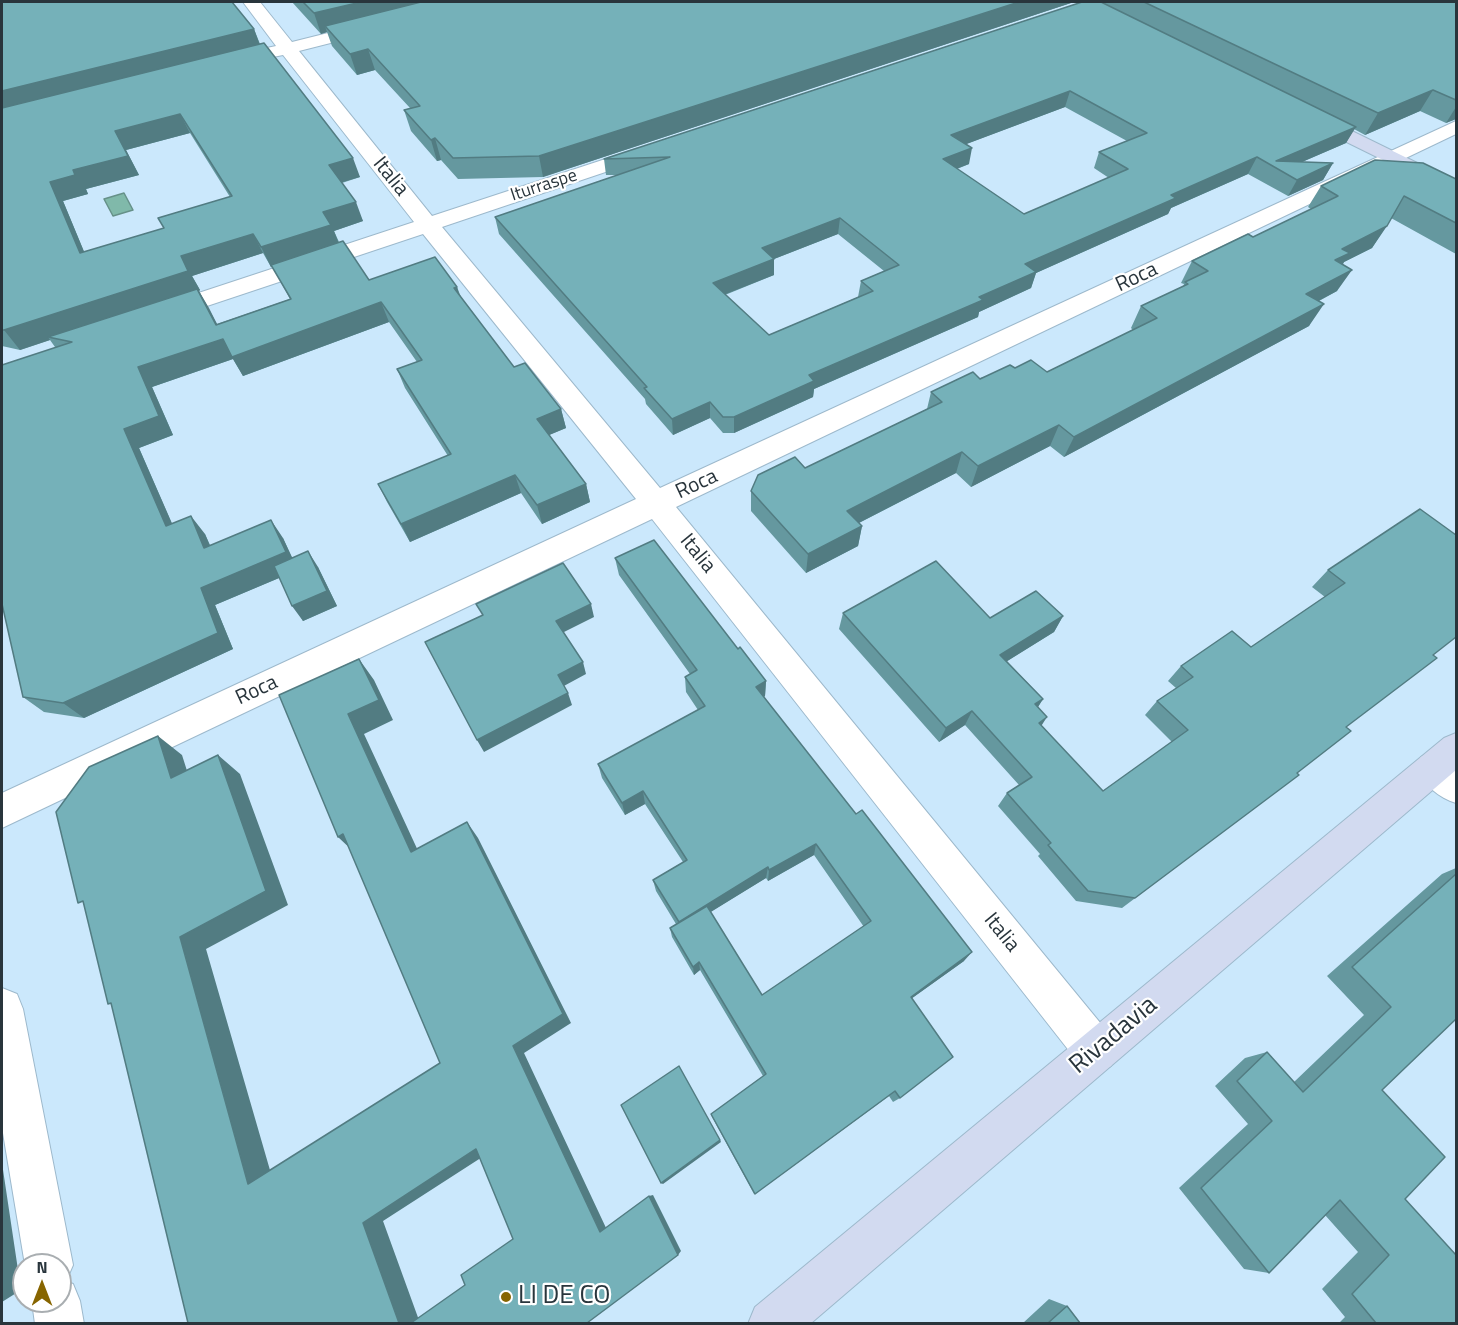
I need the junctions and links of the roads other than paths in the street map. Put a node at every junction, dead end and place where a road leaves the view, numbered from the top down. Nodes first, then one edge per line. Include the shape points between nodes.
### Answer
1 (251, 2) edge
2 (391, 22) edge
3 (286, 48) junction
4 (252, 57) edge
5 (1287, 105) edge
6 (1456, 127) edge
7 (666, 145) edge
8 (1392, 158) junction
9 (1456, 190) edge
10 (428, 225) junction
11 (147, 318) edge
12 (657, 504) junction
13 (1449, 768) edge
14 (2, 811) edge
15 (2, 1009) edge
16 (1096, 1051) junction
17 (47, 1253) edge
18 (771, 1323) edge

1 - 3 street, Italia
2 - 3 street
3 - 4 street
3 - 10 street, Italia
5 - 8 street
6 - 8 street, Roca
7 - 10 street, Iturraspe
8 - 9 street
8 - 12 street, Roca
10 - 11 street, Iturraspe
10 - 12 street, Italia
12 - 14 street, Roca
12 - 16 street, Italia
13 - 16 street, Rivadavia
15 - 17 street
16 - 18 street, Rivadavia

